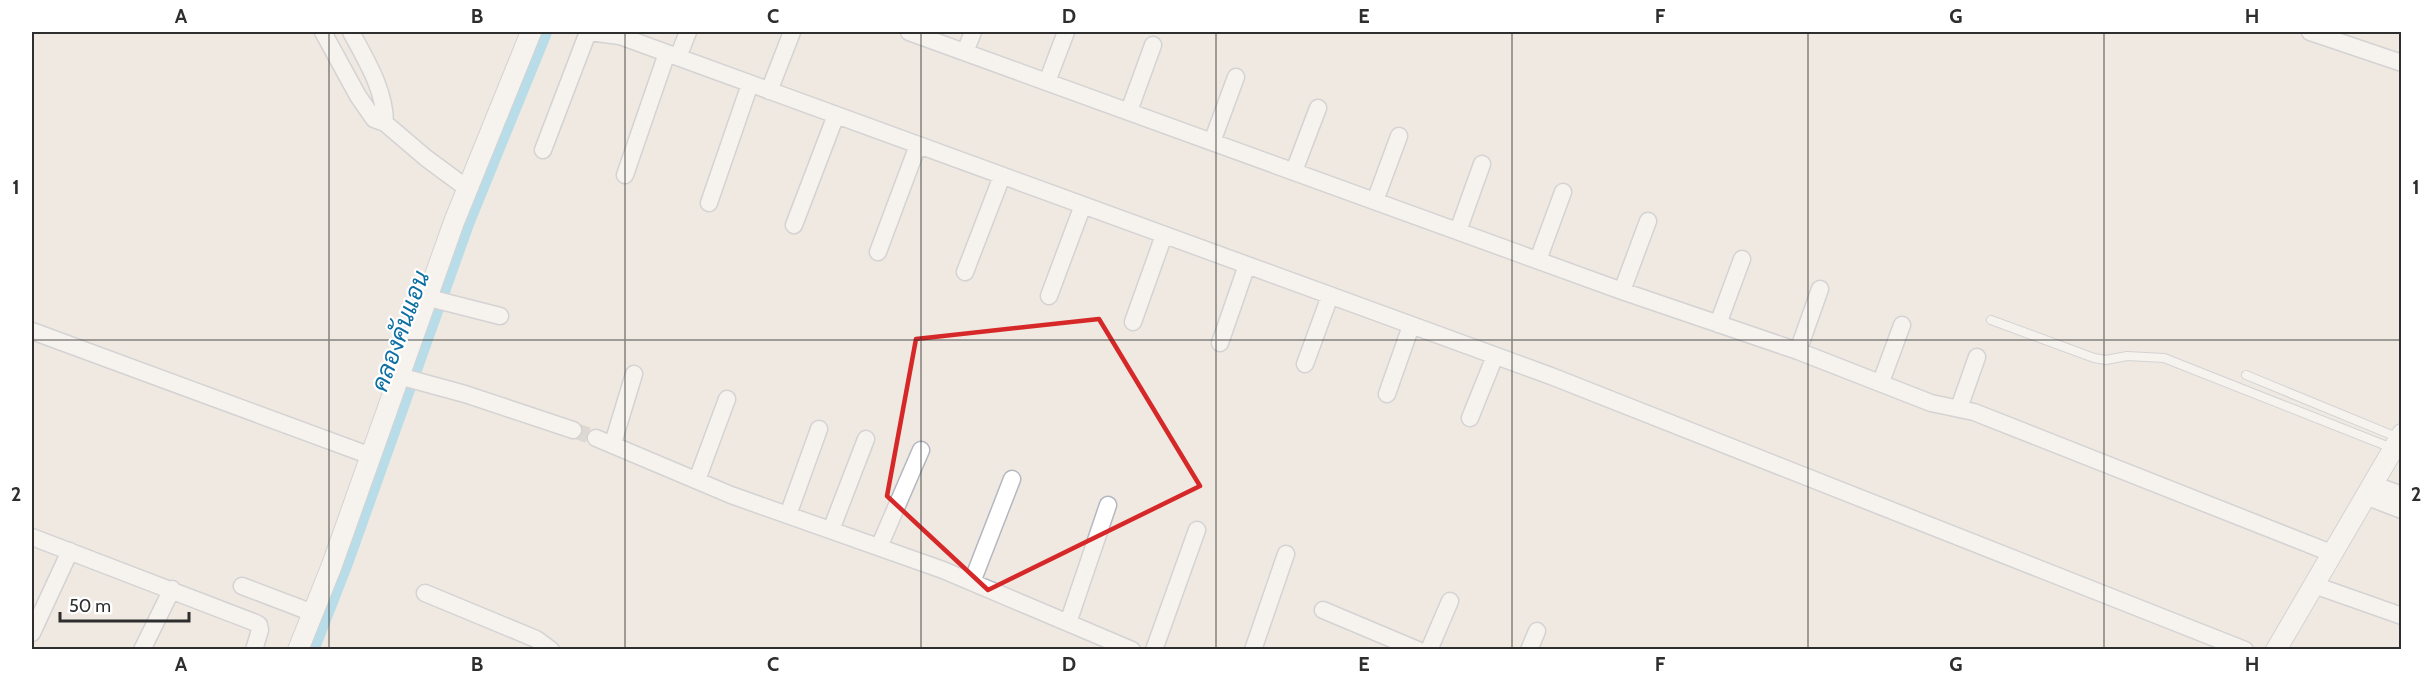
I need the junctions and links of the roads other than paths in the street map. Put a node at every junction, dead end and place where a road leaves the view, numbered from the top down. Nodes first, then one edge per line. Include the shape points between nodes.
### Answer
1 (324, 32) edge
2 (351, 32) edge
3 (531, 32) edge
4 (588, 32) edge
5 (688, 32) edge
6 (792, 32) edge
7 (909, 32) edge
8 (973, 32) edge
9 (1066, 32) edge
10 (2310, 32) edge
11 (1153, 45) dead end
12 (965, 52) junction
13 (672, 55) junction
14 (2402, 63) edge
15 (1236, 77) dead end
16 (1047, 82) junction
17 (750, 84) junction
18 (769, 91) junction
19 (1318, 108) dead end
20 (1129, 111) junction
21 (836, 115) junction
22 (385, 123) junction
23 (1400, 136) dead end
24 (1212, 142) junction
25 (918, 145) junction
26 (543, 150) dead end
27 (1482, 164) dead end
28 (1294, 171) junction
29 (625, 176) dead end
30 (1002, 176) junction
31 (468, 189) junction
32 (1563, 192) dead end
33 (1375, 201) junction
34 (710, 203) dead end
35 (1083, 206) junction
36 (1648, 221) dead end
37 (794, 225) dead end
38 (1458, 231) junction
39 (1164, 235) junction
40 (878, 252) dead end
41 (1742, 259) dead end
42 (1538, 260) junction
43 (1247, 265) junction
44 (965, 272) dead end
45 (1820, 289) dead end
46 (1622, 291) junction
47 (1049, 296) dead end
48 (1330, 296) junction
49 (429, 298) junction
50 (500, 316) dead end
51 (1991, 320) dead end
52 (1133, 322) dead end
53 (1718, 324) junction
54 (1902, 325) dead end
55 (1412, 326) junction
56 (32, 331) edge
57 (1220, 343) dead end
58 (1798, 351) junction
59 (1495, 356) junction
60 (1977, 357) dead end
61 (1305, 364) dead end
62 (634, 374) dead end
63 (2246, 375) dead end
64 (399, 376) junction
65 (1881, 382) junction
66 (1387, 394) dead end
67 (727, 399) dead end
68 (1959, 408) junction
69 (1470, 418) dead end
70 (819, 429) dead end
71 (573, 430) tunnel mouth
72 (597, 438) tunnel mouth
73 (866, 439) dead end
74 (2398, 440) edge
75 (613, 443) junction
76 (921, 450) dead end
77 (371, 456) junction
78 (1012, 479) dead end
79 (697, 480) junction
80 (2368, 490) junction
81 (2402, 495) edge
82 (1108, 505) dead end
83 (2402, 510) edge
84 (788, 515) junction
85 (831, 530) junction
86 (1197, 530) dead end
87 (32, 537) edge
88 (879, 547) junction
89 (70, 551) junction
90 (2331, 553) junction
91 (1286, 554) dead end
92 (972, 582) junction
93 (2314, 585) junction
94 (242, 586) dead end
95 (172, 589) junction
96 (424, 593) dead end
97 (1450, 601) dead end
98 (1323, 609) dead end
99 (313, 613) junction
100 (2402, 616) edge
101 (1068, 623) junction
102 (1537, 631) dead end
103 (32, 633) edge
104 (142, 650) edge
105 (254, 650) edge
106 (298, 650) edge
107 (550, 650) edge
108 (1132, 650) edge
109 (1155, 650) edge
110 (1253, 650) edge
111 (1418, 650) edge
112 (1429, 650) edge
113 (1529, 650) edge
114 (2245, 650) edge
115 (2276, 650) edge

1 - 22 street via 358,96 374,119
2 - 22 street via 379,87
3 - 31 street
4 - 13 street via 620,36
4 - 26 street
5 - 13 street
6 - 18 street
7 - 12 street
8 - 12 street
9 - 16 street
10 - 14 street
11 - 20 street
12 - 16 street
13 - 17 street
13 - 29 street
15 - 24 street
16 - 20 street
17 - 18 street
17 - 34 street
18 - 21 street
19 - 28 street
20 - 24 street
21 - 25 street
21 - 37 street
22 - 31 street
23 - 33 street
24 - 28 street
25 - 30 street
25 - 40 street
27 - 38 street
28 - 33 street
30 - 35 street
30 - 44 street
31 - 49 street
32 - 42 street
33 - 38 street
35 - 39 street
35 - 47 street
36 - 46 street
38 - 42 street
39 - 43 street
39 - 52 street
41 - 53 street
42 - 46 street
43 - 48 street
43 - 57 street
45 - 58 street
46 - 53 street
48 - 55 street
48 - 61 street
49 - 50 street
49 - 64 street
51 - 74 lane via 2094,358 2164,358
53 - 58 street
54 - 65 street
55 - 59 street
55 - 66 street
56 - 77 street
58 - 65 street
59 - 69 street
59 - 114 street
60 - 68 street
62 - 75 street
63 - 74 lane
64 - 71 street
64 - 77 street
65 - 68 street via 1931,403
67 - 79 street
68 - 90 street
70 - 84 street
72 - 75 street
73 - 85 street
74 - 80 street
75 - 79 street
76 - 88 street
77 - 99 street
78 - 92 street
79 - 84 street
80 - 81 street
80 - 83 street
80 - 90 street
82 - 101 street
84 - 85 street
85 - 88 street
86 - 109 street
87 - 89 street
88 - 92 street
89 - 95 street
89 - 103 street
90 - 93 street
91 - 110 street
92 - 101 street
93 - 100 street
93 - 115 street
94 - 99 street
95 - 104 street
95 - 105 street via 259,625
96 - 107 street via 536,639
97 - 112 street
98 - 111 street
99 - 106 street
101 - 108 street
102 - 113 street

